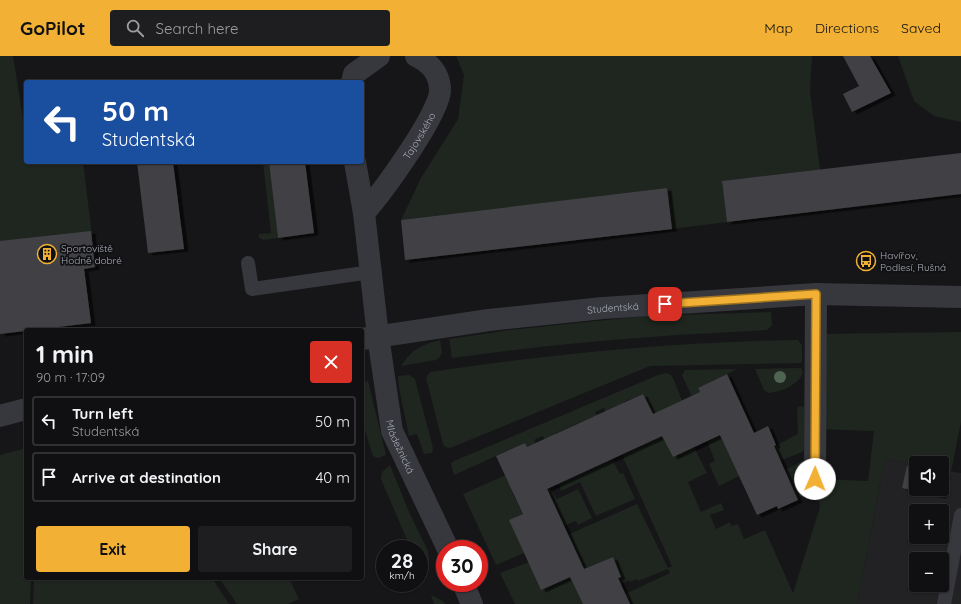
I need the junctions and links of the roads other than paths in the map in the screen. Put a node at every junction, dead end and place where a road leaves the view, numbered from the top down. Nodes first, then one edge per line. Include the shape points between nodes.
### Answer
1 (379, 56) edge
2 (416, 56) edge
3 (352, 80) edge
4 (355, 164) edge
5 (364, 212) junction
6 (248, 263) dead end
7 (370, 272) junction
8 (816, 294) junction
9 (961, 297) edge
10 (370, 338) edge
11 (24, 410) edge
12 (0, 416) edge
13 (815, 479) dead end
14 (961, 515) edge
15 (444, 540) edge
16 (467, 592) edge
17 (472, 604) edge
18 (944, 604) edge

1 - 3 street via 354,74
2 - 5 street, Tajovského via 427,62 436,73 440,90 433,114 378,196
4 - 5 street
5 - 7 street
6 - 7 lane via 252,289
7 - 10 street
8 - 9 street, Studentská
8 - 10 street, Studentská via 603,308 489,320
8 - 13 street
10 - 15 street, Mládežnická via 392,431
11 - 12 street
14 - 18 lane
16 - 17 street

